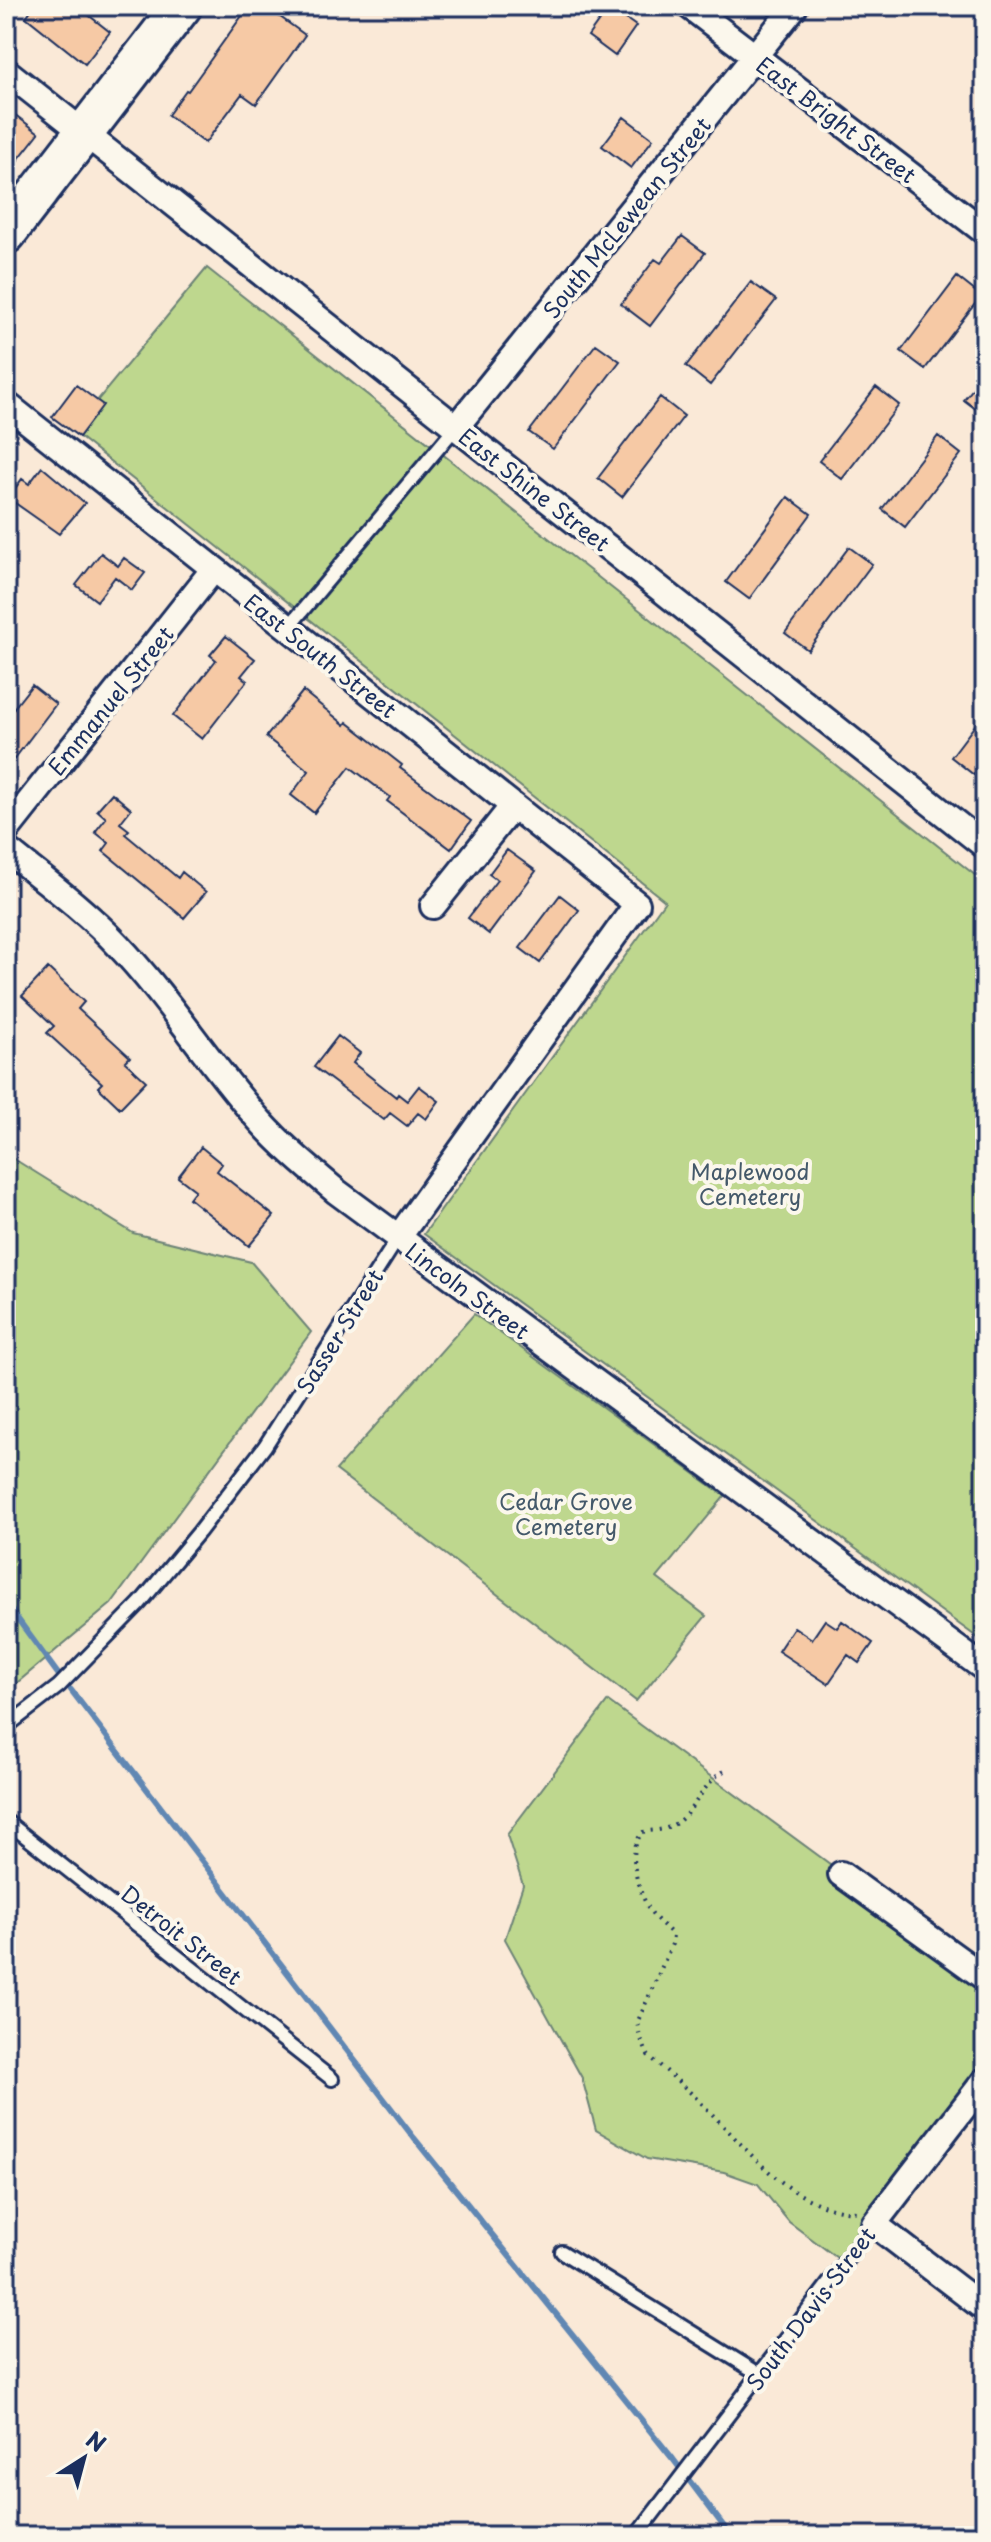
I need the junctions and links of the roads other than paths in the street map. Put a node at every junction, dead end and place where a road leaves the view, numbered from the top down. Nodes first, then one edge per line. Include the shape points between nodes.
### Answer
1 (182, 6) edge
2 (689, 6) edge
3 (795, 6) edge
4 (755, 57) junction
5 (6, 71) edge
6 (84, 133) junction
7 (985, 232) edge
8 (6, 234) edge
9 (6, 404) edge
10 (456, 427) junction
11 (213, 570) junction
12 (287, 629) junction
13 (512, 807) junction
14 (6, 831) edge
15 (985, 846) edge
16 (6, 849) edge
17 (637, 904) joint
18 (433, 906) dead end
19 (398, 1238) junction
20 (985, 1669) edge
21 (6, 1727) edge
22 (6, 1821) edge
23 (841, 1874) dead end
24 (985, 1978) edge
25 (332, 2079) dead end
26 (985, 2080) edge
27 (869, 2218) junction
28 (562, 2252) dead end
29 (985, 2309) edge
30 (759, 2374) junction
31 (636, 2536) edge

1 - 6 main road
2 - 4 street, East Bright Street
3 - 4 street, South McLewean Street
4 - 7 street, East Bright Street
4 - 10 street, South McLewean Street
5 - 6 street, East Shine Street
6 - 8 main road
6 - 10 street, East Shine Street
9 - 11 street, East South Street
10 - 12 lane
10 - 15 street, East Shine Street
11 - 12 street, East South Street
11 - 14 street, Emmanuel Street
12 - 13 street, East South Street
13 - 17 street, East South Street
13 - 18 street
16 - 19 street, Lincoln Street via 118,945 262,1123
17 - 19 street, Sasser Street
19 - 20 street, Lincoln Street
19 - 21 lane, Sasser Street via 265,1446 199,1532 140,1603 59,1686
22 - 25 lane, Detroit Street
23 - 24 street
26 - 27 street, South Davis Street
27 - 29 street
27 - 30 lane, South Davis Street
28 - 30 lane
30 - 31 lane, South Davis Street

